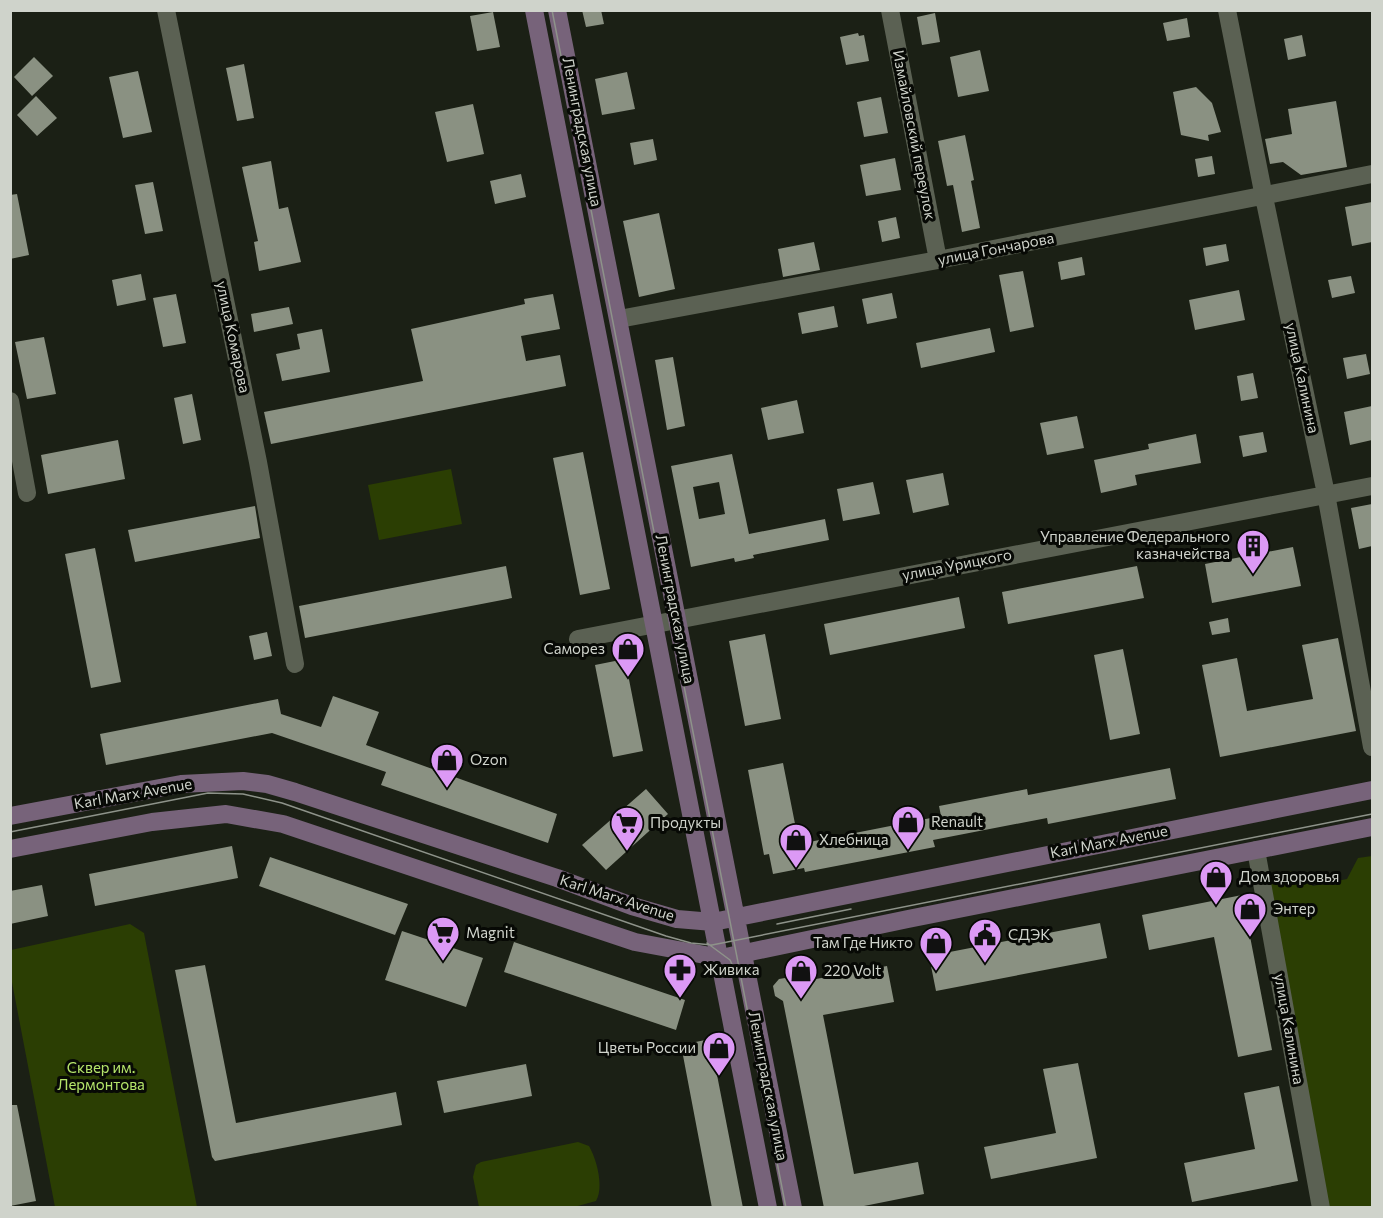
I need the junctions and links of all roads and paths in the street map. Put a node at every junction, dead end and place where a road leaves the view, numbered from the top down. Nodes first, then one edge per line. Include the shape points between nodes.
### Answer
1 (166, 10) edge
2 (534, 10) edge
3 (557, 10) edge
4 (891, 10) edge
5 (1227, 10) edge
6 (1372, 174) edge
7 (1264, 197) junction
8 (938, 260) junction
9 (619, 320) junction
10 (10, 401) edge
11 (1372, 486) edge
12 (27, 493) dead end
13 (1326, 494) junction
14 (676, 619) junction
15 (654, 623) junction
16 (578, 639) dead end
17 (294, 664) dead end
18 (1372, 747) edge
19 (1372, 790) edge
20 (10, 816) edge
21 (1372, 827) edge
22 (10, 849) edge
23 (1256, 850) junction
24 (735, 918) junction
25 (714, 922) junction
26 (742, 955) junction
27 (721, 958) junction
28 (768, 1208) edge
29 (793, 1208) edge
30 (1321, 1208) edge

1 - 17 street, улица Комарова via 258,462
2 - 15 main road, Ленинградская улица
3 - 9 main road, Ленинградская улица
4 - 8 street, Измайловский переулок
5 - 7 street, улица Калинина
6 - 7 street, улица Гончарова
7 - 8 street, улица Гончарова
7 - 13 street, улица Калинина
8 - 9 street, улица Гончарова
9 - 14 main road, Ленинградская улица
10 - 12 street
11 - 13 street, улица Урицкого
13 - 14 street, улица Урицкого
13 - 18 street, улица Калинина
14 - 15 street, улица Урицкого
14 - 24 main road, Ленинградская улица
15 - 16 street, улица Урицкого
15 - 25 main road, Ленинградская улица
19 - 24 main road, Karl Marx Avenue
20 - 25 main road, Karl Marx Avenue via 182,784 267,784 632,906 677,919
21 - 23 main road, Karl Marx Avenue
22 - 27 main road, Karl Marx Avenue via 152,822 226,814 283,824 635,942
23 - 26 main road, Karl Marx Avenue
23 - 30 street, улица Калинина
24 - 25 main road, Karl Marx Avenue
24 - 26 main road, Ленинградская улица
25 - 27 main road, Ленинградская улица
26 - 27 main road, Karl Marx Avenue
26 - 29 main road, Ленинградская улица
27 - 28 main road, Ленинградская улица

